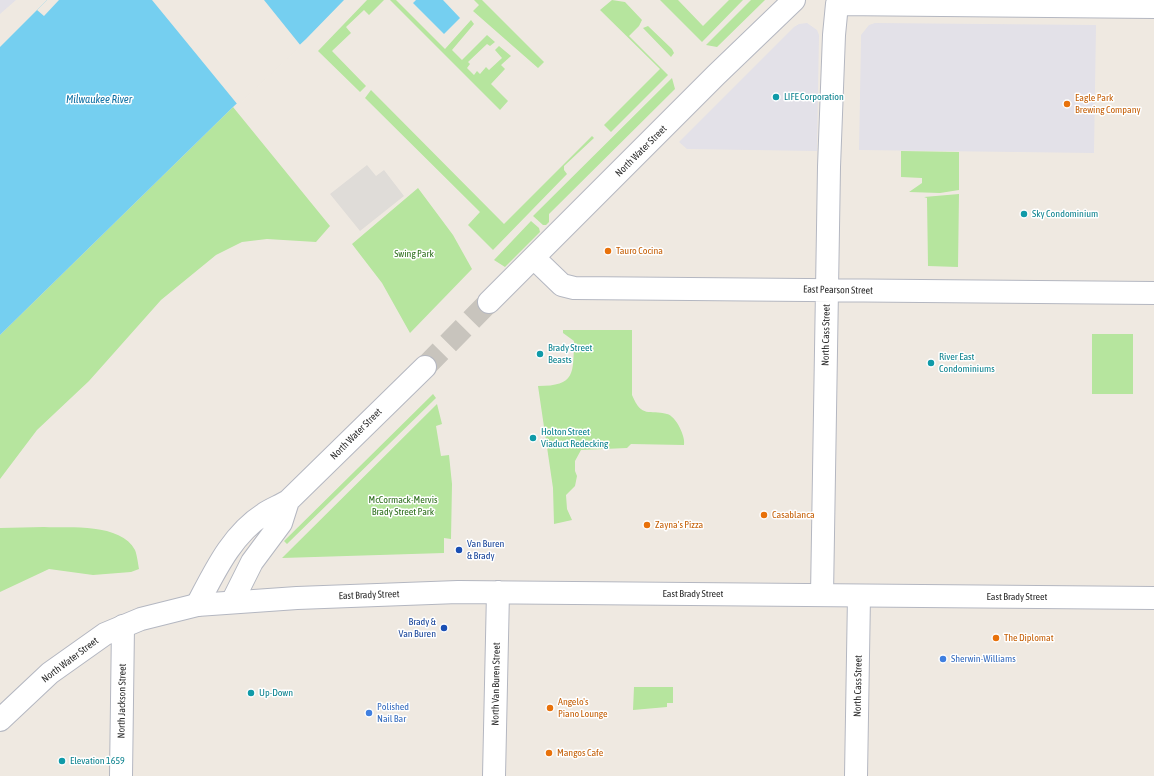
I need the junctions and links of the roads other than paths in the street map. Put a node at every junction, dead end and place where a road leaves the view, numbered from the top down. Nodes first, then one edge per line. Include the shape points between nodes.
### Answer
1 (794, 0) edge
2 (836, 2) edge
3 (1154, 7) edge
4 (534, 258) junction
5 (827, 290) junction
6 (1154, 294) edge
7 (489, 302) tunnel mouth
8 (425, 367) tunnel mouth
9 (288, 501) junction
10 (498, 592) junction
11 (822, 595) junction
12 (859, 596) junction
13 (1154, 598) edge
14 (232, 602) junction
15 (197, 605) junction
16 (123, 626) junction
17 (0, 720) edge
18 (121, 776) edge
19 (494, 776) edge
20 (856, 776) edge

1 - 4 street, North Water Street
2 - 3 street
2 - 5 street, North Cass Street
4 - 5 street, East Pearson Street via 562,285 574,288
4 - 7 street, North Water Street
5 - 6 street, East Pearson Street
5 - 11 street, North Cass Street
8 - 9 street, North Water Street
9 - 14 street, North Water Street via 281,523 252,562
9 - 15 street, North Water Street via 263,515 233,544 221,560
10 - 11 street, East Brady Street
10 - 14 street, East Brady Street
10 - 19 street, North Van Buren Street
11 - 12 street, East Brady Street
12 - 13 street, East Brady Street
12 - 20 street, North Cass Street
14 - 15 street, North Water Street
15 - 16 street, North Water Street
16 - 17 street, North Water Street via 105,634 73,655
16 - 18 street, North Jackson Street

